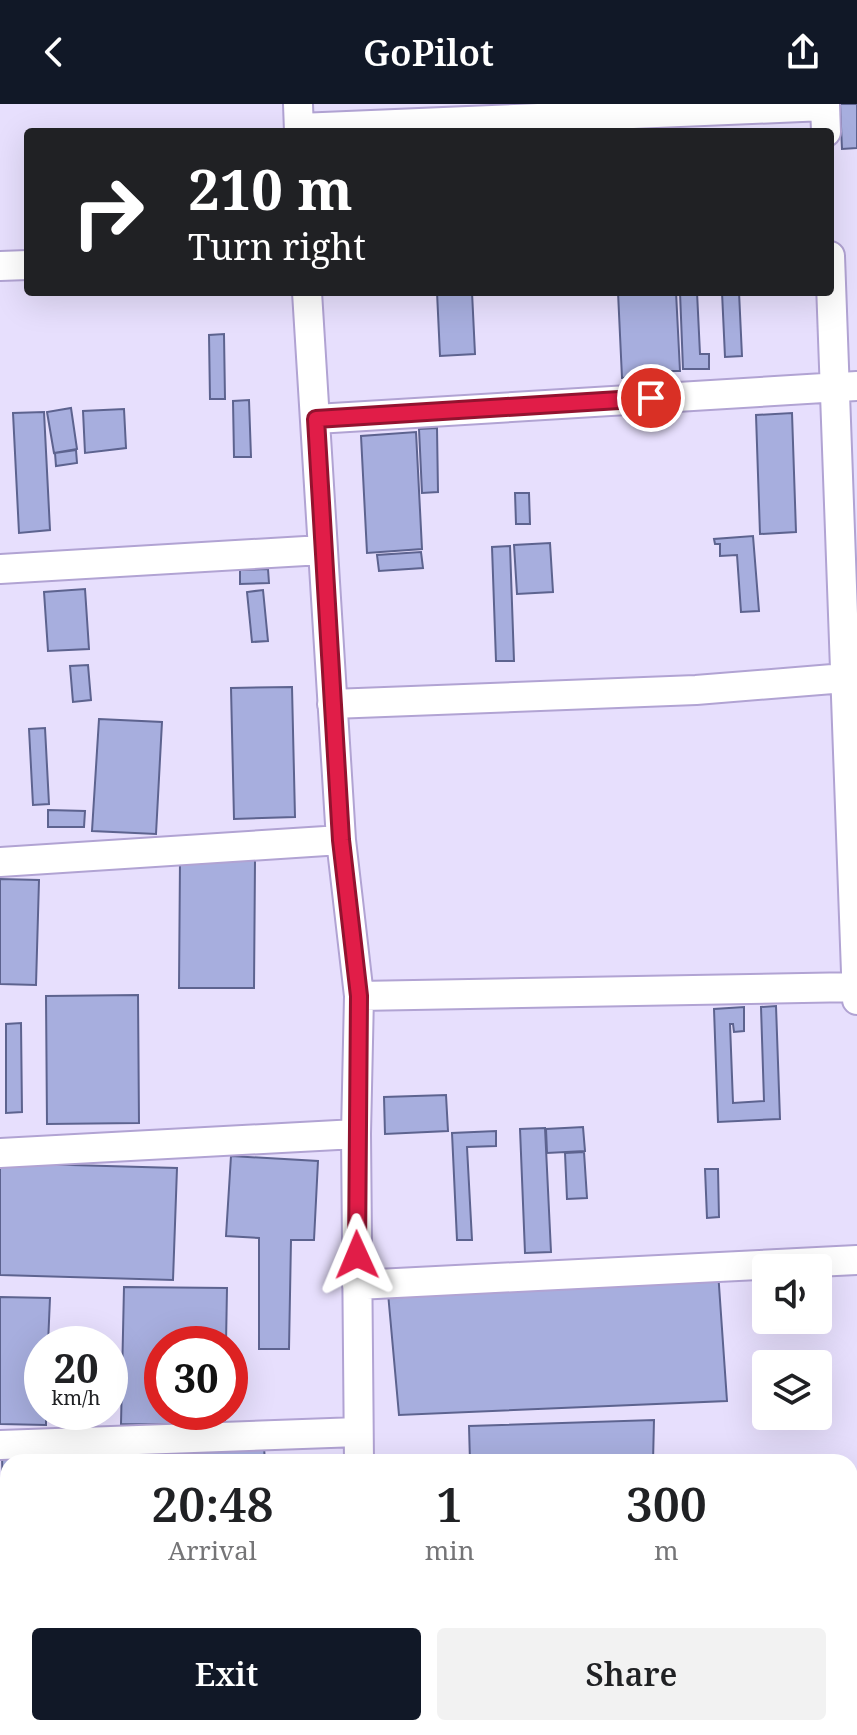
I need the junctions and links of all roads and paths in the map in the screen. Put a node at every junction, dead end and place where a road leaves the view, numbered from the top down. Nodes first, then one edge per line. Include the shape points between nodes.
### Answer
1 (825, 114) edge
2 (299, 121) edge
3 (24, 265) edge
4 (0, 266) edge
5 (834, 289) edge
6 (307, 296) edge
7 (846, 387) edge
8 (316, 419) junction
9 (322, 550) junction
10 (0, 569) edge
11 (849, 660) edge
12 (332, 704) junction
13 (341, 840) junction
14 (0, 862) edge
15 (857, 987) edge
16 (359, 996) junction
17 (857, 1000) edge
18 (356, 1134) junction
19 (0, 1153) edge
20 (857, 1260) edge
21 (357, 1285) junction
22 (358, 1432) junction
23 (0, 1445) edge
24 (359, 1454) edge

1 - 2 street
3 - 4 street
5 - 7 street
6 - 8 street
7 - 8 street
7 - 11 street
8 - 9 street
9 - 10 street
9 - 12 street
11 - 12 street via 696,690
11 - 15 street
12 - 13 street
13 - 14 street
13 - 16 street
15 - 16 street
15 - 17 street
16 - 18 street
18 - 19 street
18 - 21 street
20 - 21 street
21 - 22 street
22 - 23 street
22 - 24 street

